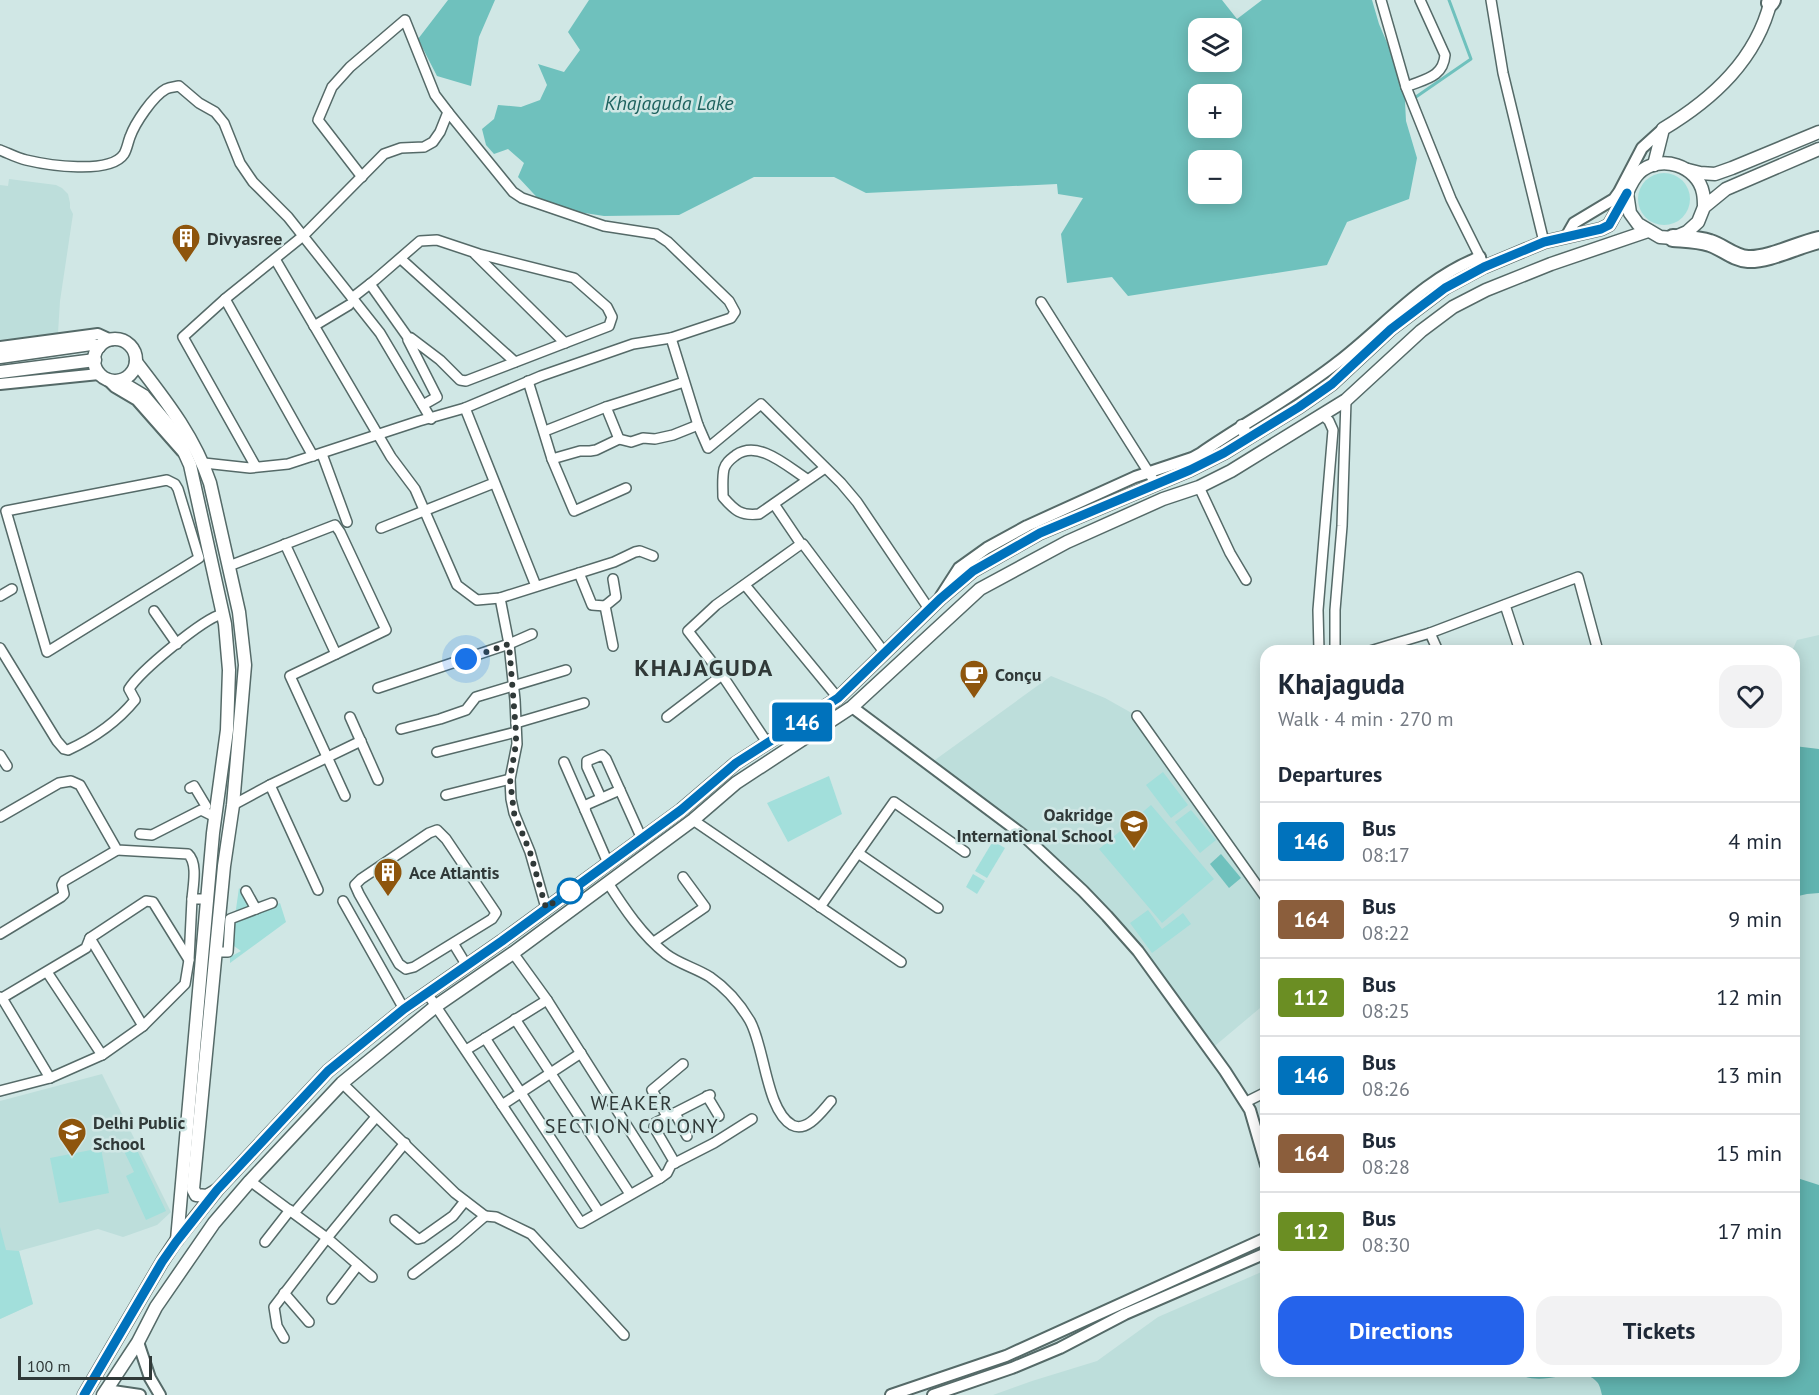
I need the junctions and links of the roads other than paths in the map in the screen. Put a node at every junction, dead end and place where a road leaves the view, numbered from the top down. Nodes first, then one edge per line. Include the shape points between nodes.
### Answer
1 (1381, 0) edge
2 (1420, 0) edge
3 (1491, 0) edge
4 (1771, 1) edge
5 (1406, 87) junction
6 (448, 112) junction
7 (1663, 129) junction
8 (1819, 132) edge
9 (1819, 149) edge
10 (0, 150) edge
11 (1654, 165) junction
12 (1684, 169) junction
13 (362, 177) junction
14 (1627, 193) junction
15 (1704, 207) junction
16 (1648, 231) junction
17 (303, 236) junction
18 (1566, 237) junction
19 (1673, 238) junction
20 (1819, 240) edge
21 (1544, 242) junction
22 (473, 252) junction
23 (275, 259) junction
24 (401, 259) junction
25 (1482, 262) junction
26 (370, 284) junction
27 (225, 299) junction
28 (350, 302) junction
29 (1041, 302) dead end
30 (315, 326) junction
31 (671, 338) junction
32 (409, 339) junction
33 (111, 340) junction
34 (565, 343) junction
35 (0, 347) edge
36 (99, 347) junction
37 (0, 357) edge
38 (94, 360) junction
39 (136, 362) junction
40 (515, 362) junction
41 (0, 372) edge
42 (108, 378) junction
43 (528, 381) junction
44 (684, 382) junction
45 (0, 384) edge
46 (1346, 400) junction
47 (423, 405) junction
48 (606, 407) junction
49 (465, 408) junction
50 (1322, 414) junction
51 (431, 419) junction
52 (698, 426) junction
53 (1242, 426) junction
54 (545, 431) junction
55 (379, 434) junction
56 (1247, 438) junction
57 (619, 439) junction
58 (318, 455) junction
59 (552, 459) junction
60 (204, 463) junction
61 (256, 467) junction
62 (825, 468) junction
63 (1149, 472) junction
64 (807, 479) junction
65 (494, 483) junction
66 (1156, 484) junction
67 (1199, 487) junction
68 (626, 488) dead end
69 (774, 504) junction
70 (426, 511) junction
71 (187, 517) junction
72 (202, 518) junction
73 (347, 522) dead end
74 (190, 527) junction
75 (381, 528) dead end
76 (285, 544) junction
77 (801, 544) junction
78 (653, 556) dead end
79 (229, 566) junction
80 (579, 573) junction
81 (613, 579) dead end
82 (1246, 580) dead end
83 (745, 585) junction
84 (536, 586) junction
85 (12, 589) dead end
86 (0, 596) edge
87 (500, 598) junction
88 (940, 599) junction
89 (1505, 605) junction
90 (605, 606) junction
91 (929, 609) junction
92 (154, 611) dead end
93 (222, 614) junction
94 (1430, 633) junction
95 (532, 634) dead end
96 (177, 644) junction
97 (509, 644) junction
98 (1319, 645) edge
99 (1335, 645) edge
100 (1391, 645) edge
101 (1435, 645) edge
102 (1518, 645) edge
103 (1596, 645) edge
104 (613, 646) dead end
105 (0, 648) edge
106 (884, 652) junction
107 (336, 654) junction
108 (566, 670) dead end
109 (722, 675) junction
110 (513, 686) junction
111 (378, 688) dead end
112 (838, 698) junction
113 (584, 703) dead end
114 (852, 707) junction
115 (1137, 716) dead end
116 (350, 717) dead end
117 (667, 717) dead end
118 (233, 726) junction
119 (516, 727) junction
120 (401, 729) dead end
121 (361, 741) junction
122 (768, 744) junction
123 (437, 752) dead end
124 (0, 755) edge
125 (327, 757) junction
126 (564, 762) dead end
127 (7, 766) dead end
128 (510, 779) junction
129 (378, 780) dead end
130 (270, 785) junction
131 (190, 788) dead end
132 (620, 790) junction
133 (446, 795) dead end
134 (345, 796) dead end
135 (601, 798) junction
136 (233, 805) junction
137 (210, 809) junction
138 (585, 810) junction
139 (0, 817) edge
140 (693, 820) junction
141 (140, 834) dead end
142 (642, 839) junction
143 (117, 850) junction
144 (965, 852) dead end
145 (858, 853) junction
146 (608, 863) junction
147 (683, 877) dead end
148 (608, 883) junction
149 (318, 890) dead end
150 (1260, 890) edge
151 (246, 891) dead end
152 (192, 899) junction
153 (343, 901) dead end
154 (272, 903) dead end
155 (207, 905) junction
156 (820, 907) junction
157 (546, 908) junction
158 (256, 909) junction
159 (938, 909) dead end
160 (191, 912) junction
161 (0, 934) edge
162 (90, 938) junction
163 (654, 942) junction
164 (453, 943) junction
165 (217, 952) junction
166 (513, 952) junction
167 (189, 960) junction
168 (901, 962) dead end
169 (467, 966) junction
170 (47, 972) junction
171 (427, 993) junction
172 (1, 998) edge
173 (547, 1000) junction
174 (436, 1006) junction
175 (404, 1009) junction
176 (515, 1019) junction
177 (143, 1026) junction
178 (485, 1038) junction
179 (466, 1050) junction
180 (581, 1053) junction
181 (102, 1055) junction
182 (683, 1064) dead end
183 (551, 1073) junction
184 (50, 1078) junction
185 (342, 1083) junction
186 (1, 1090) edge
187 (521, 1093) junction
188 (1260, 1095) edge
189 (831, 1101) dead end
190 (1246, 1102) junction
191 (502, 1105) junction
192 (671, 1115) junction
193 (719, 1116) dead end
194 (376, 1117) junction
195 (752, 1119) dead end
196 (687, 1136) dead end
197 (405, 1143) junction
198 (1260, 1144) edge
199 (675, 1163) junction
200 (660, 1178) junction
201 (250, 1181) junction
202 (217, 1190) junction
203 (630, 1194) junction
204 (465, 1201) junction
205 (292, 1212) junction
206 (599, 1212) junction
207 (485, 1216) junction
208 (395, 1220) dead end
209 (327, 1238) junction
210 (1260, 1241) edge
211 (176, 1242) junction
212 (265, 1242) dead end
213 (1260, 1256) edge
214 (358, 1265) junction
215 (413, 1274) dead end
216 (372, 1277) dead end
217 (284, 1293) junction
218 (332, 1299) dead end
219 (309, 1322) dead end
220 (624, 1335) dead end
221 (284, 1338) dead end
222 (138, 1342) junction
223 (150, 1378) junction
224 (104, 1392) edge
225 (84, 1395) edge
226 (139, 1395) edge
227 (160, 1395) edge
228 (891, 1395) edge
229 (933, 1395) edge

1 - 5 street
2 - 5 street via 1445,55 1443,69
3 - 21 street via 1503,73
4 - 7 main road via 1760,34 1739,66 1689,114
5 - 25 street via 1451,199
6 - 13 street via 433,142 384,154
6 - 13 street via 435,95 405,20 332,87 318,120
6 - 31 street via 513,192 604,226 656,234 734,308 731,318
7 - 11 main road
7 - 18 street via 1642,148 1614,198 1574,223
8 - 12 main road via 1715,174
9 - 15 main road via 1726,189
10 - 17 street via 37,162 98,166 113,162 124,153 141,116 156,98 168,87 179,86 215,112 253,182
11 - 12 main road via 1676,164
11 - 14 main road via 1639,173
12 - 15 main road via 1700,185
13 - 17 street
14 - 16 main road via 1630,213
14 - 18 main road via 1609,225
15 - 19 main road via 1698,222
16 - 19 main road
16 - 46 main road via 1551,264 1453,307
17 - 23 street
17 - 28 street
18 - 21 main road
19 - 20 highway via 1709,242 1746,259 1759,259
21 - 25 main road
22 - 24 street via 437,240 420,241
22 - 34 street
22 - 34 street via 574,278 607,307 612,317 609,326
23 - 27 street
23 - 30 street
24 - 26 street
24 - 40 street
25 - 53 street via 1439,277 1339,361
25 - 56 main road via 1391,329 1332,384
26 - 28 street
26 - 32 street
27 - 58 street
27 - 61 street via 183,338
28 - 30 street
28 - 47 street via 380,333
29 - 63 street
30 - 55 street
31 - 43 street via 633,344
31 - 44 street
32 - 40 street via 440,360 460,380
32 - 47 street via 437,397
33 - 35 street via 98,334
33 - 36 main road
33 - 39 main road via 130,345
34 - 40 street
36 - 37 main road via 91,344
36 - 38 main road
38 - 41 main road
38 - 42 main road
39 - 42 main road via 131,374
39 - 60 main road via 185,428
42 - 45 street
42 - 72 main road via 144,396 176,434 190,465
43 - 49 street
43 - 54 street
44 - 48 street
44 - 52 street
46 - 50 main road
46 - 99 street
47 - 51 street
48 - 54 street
48 - 57 street
49 - 51 street
49 - 65 street
50 - 67 main road
50 - 98 street via 1333,430 1318,610
51 - 55 street
52 - 57 street via 655,439
52 - 62 street via 708,448 761,404
53 - 56 main road
53 - 63 street via 1192,458
54 - 59 street
55 - 58 street
55 - 70 street
56 - 66 main road via 1195,468
57 - 59 street via 590,452
58 - 61 street via 288,464
58 - 73 street
59 - 68 street via 574,511
60 - 61 street
60 - 79 main road
62 - 64 street
62 - 91 street via 869,518
63 - 66 street
63 - 88 street via 987,548 959,568
64 - 69 street
64 - 69 street via 762,452 740,453 728,461 724,467 723,497 730,506 747,515 759,514
65 - 70 street
65 - 84 street
66 - 88 main road via 1032,537 973,571
67 - 82 street
67 - 114 main road via 1162,499 1067,542 980,589
69 - 77 street
70 - 75 street
70 - 87 street via 457,585 477,600
71 - 72 street
71 - 74 street
71 - 74 street via 178,489 167,480 6,511 47,652 200,558
72 - 74 street
72 - 93 main road
76 - 79 street
76 - 107 street
76 - 107 street via 335,525 381,619 386,630
77 - 83 street
77 - 106 street
78 - 80 street via 635,552
79 - 118 main road via 245,665
80 - 84 street
80 - 90 street via 592,605
81 - 90 street via 616,597
83 - 109 street via 688,631
83 - 112 street
84 - 87 street
85 - 86 street
87 - 97 street
88 - 91 main road
89 - 94 street
89 - 102 street
89 - 103 street via 1578,577
90 - 104 street
91 - 106 main road
92 - 96 street
93 - 96 street
93 - 118 main road
94 - 100 street
94 - 101 street
95 - 97 street
96 - 105 street via 135,680 129,689 135,700 122,715 68,750 57,741
97 - 110 street
97 - 111 street
106 - 112 main road
107 - 125 street via 290,676
108 - 110 street
109 - 117 street
109 - 122 street
110 - 119 street
110 - 120 street via 476,697 466,710
112 - 122 main road
113 - 119 street
114 - 140 main road via 736,783
114 - 190 street via 1023,835 1083,891 1138,951
115 - 150 street
116 - 121 street
118 - 136 main road
118 - 137 main road
119 - 123 street
119 - 128 street
121 - 125 street
121 - 129 street
122 - 142 main road via 736,763
124 - 127 street
125 - 130 street
125 - 134 street
126 - 138 street
128 - 133 street
128 - 157 street via 514,813
130 - 136 street
130 - 149 street
131 - 137 street via 198,790
132 - 135 street
132 - 135 street via 602,755 587,761
132 - 142 street
135 - 138 street via 586,805
136 - 165 main road
137 - 141 street via 152,835
137 - 155 main road
138 - 146 street
139 - 143 street via 59,783 71,781 80,785
140 - 148 main road
140 - 156 street
142 - 146 main road
143 - 152 street via 188,854 193,864
143 - 161 street via 64,881 62,897
144 - 145 street via 894,802
145 - 156 street
145 - 159 street
146 - 157 main road
147 - 163 street via 705,907
148 - 163 street
148 - 166 main road
151 - 158 street
152 - 155 street
152 - 160 street
153 - 175 street
154 - 158 street
155 - 160 street
155 - 211 main road
156 - 168 street
157 - 169 main road
158 - 165 street via 230,919 228,952
160 - 167 street
162 - 167 street via 150,900
162 - 170 street via 86,948
162 - 177 street
163 - 189 street via 667,955 711,977 737,1002 758,1040 774,1102 785,1119 793,1126 808,1125
164 - 164 street via 406,969 399,964 355,885 437,830 496,913
164 - 169 street
165 - 202 main road via 194,1189 196,1195 207,1196
166 - 173 street
166 - 174 main road
167 - 177 street via 185,984
169 - 171 main road
170 - 172 street
170 - 181 street
171 - 174 street
171 - 175 main road
172 - 184 street
173 - 176 street
173 - 180 street
174 - 179 street
174 - 185 main road
175 - 202 main road via 328,1071
176 - 178 street
176 - 183 street
177 - 181 street
178 - 179 street
178 - 187 street
179 - 191 street
180 - 183 street
180 - 200 street
181 - 184 street
182 - 192 street via 652,1090
183 - 187 street
183 - 203 street
184 - 186 street
185 - 194 street
185 - 201 main road
187 - 191 street
187 - 206 street
188 - 190 street
190 - 198 street
191 - 206 street via 581,1223
192 - 193 street via 709,1096
192 - 196 street
192 - 199 street via 654,1125
194 - 197 street
194 - 205 street
195 - 199 street
197 - 204 street
197 - 209 street
199 - 200 street
200 - 203 street
201 - 205 street
201 - 222 main road via 193,1252
202 - 211 main road
203 - 206 street
204 - 207 street
204 - 208 street via 453,1216 422,1238 418,1239
205 - 209 street
205 - 212 street
207 - 215 street
207 - 220 street via 496,1217 531,1234
209 - 214 street
209 - 217 street
210 - 228 street via 1006,1356
211 - 225 main road
213 - 229 street via 1125,1314 1051,1352
214 - 216 street
214 - 218 street
217 - 219 street
217 - 221 street via 274,1307
222 - 223 street
222 - 224 main road
223 - 226 street
223 - 227 street
224 - 226 street

